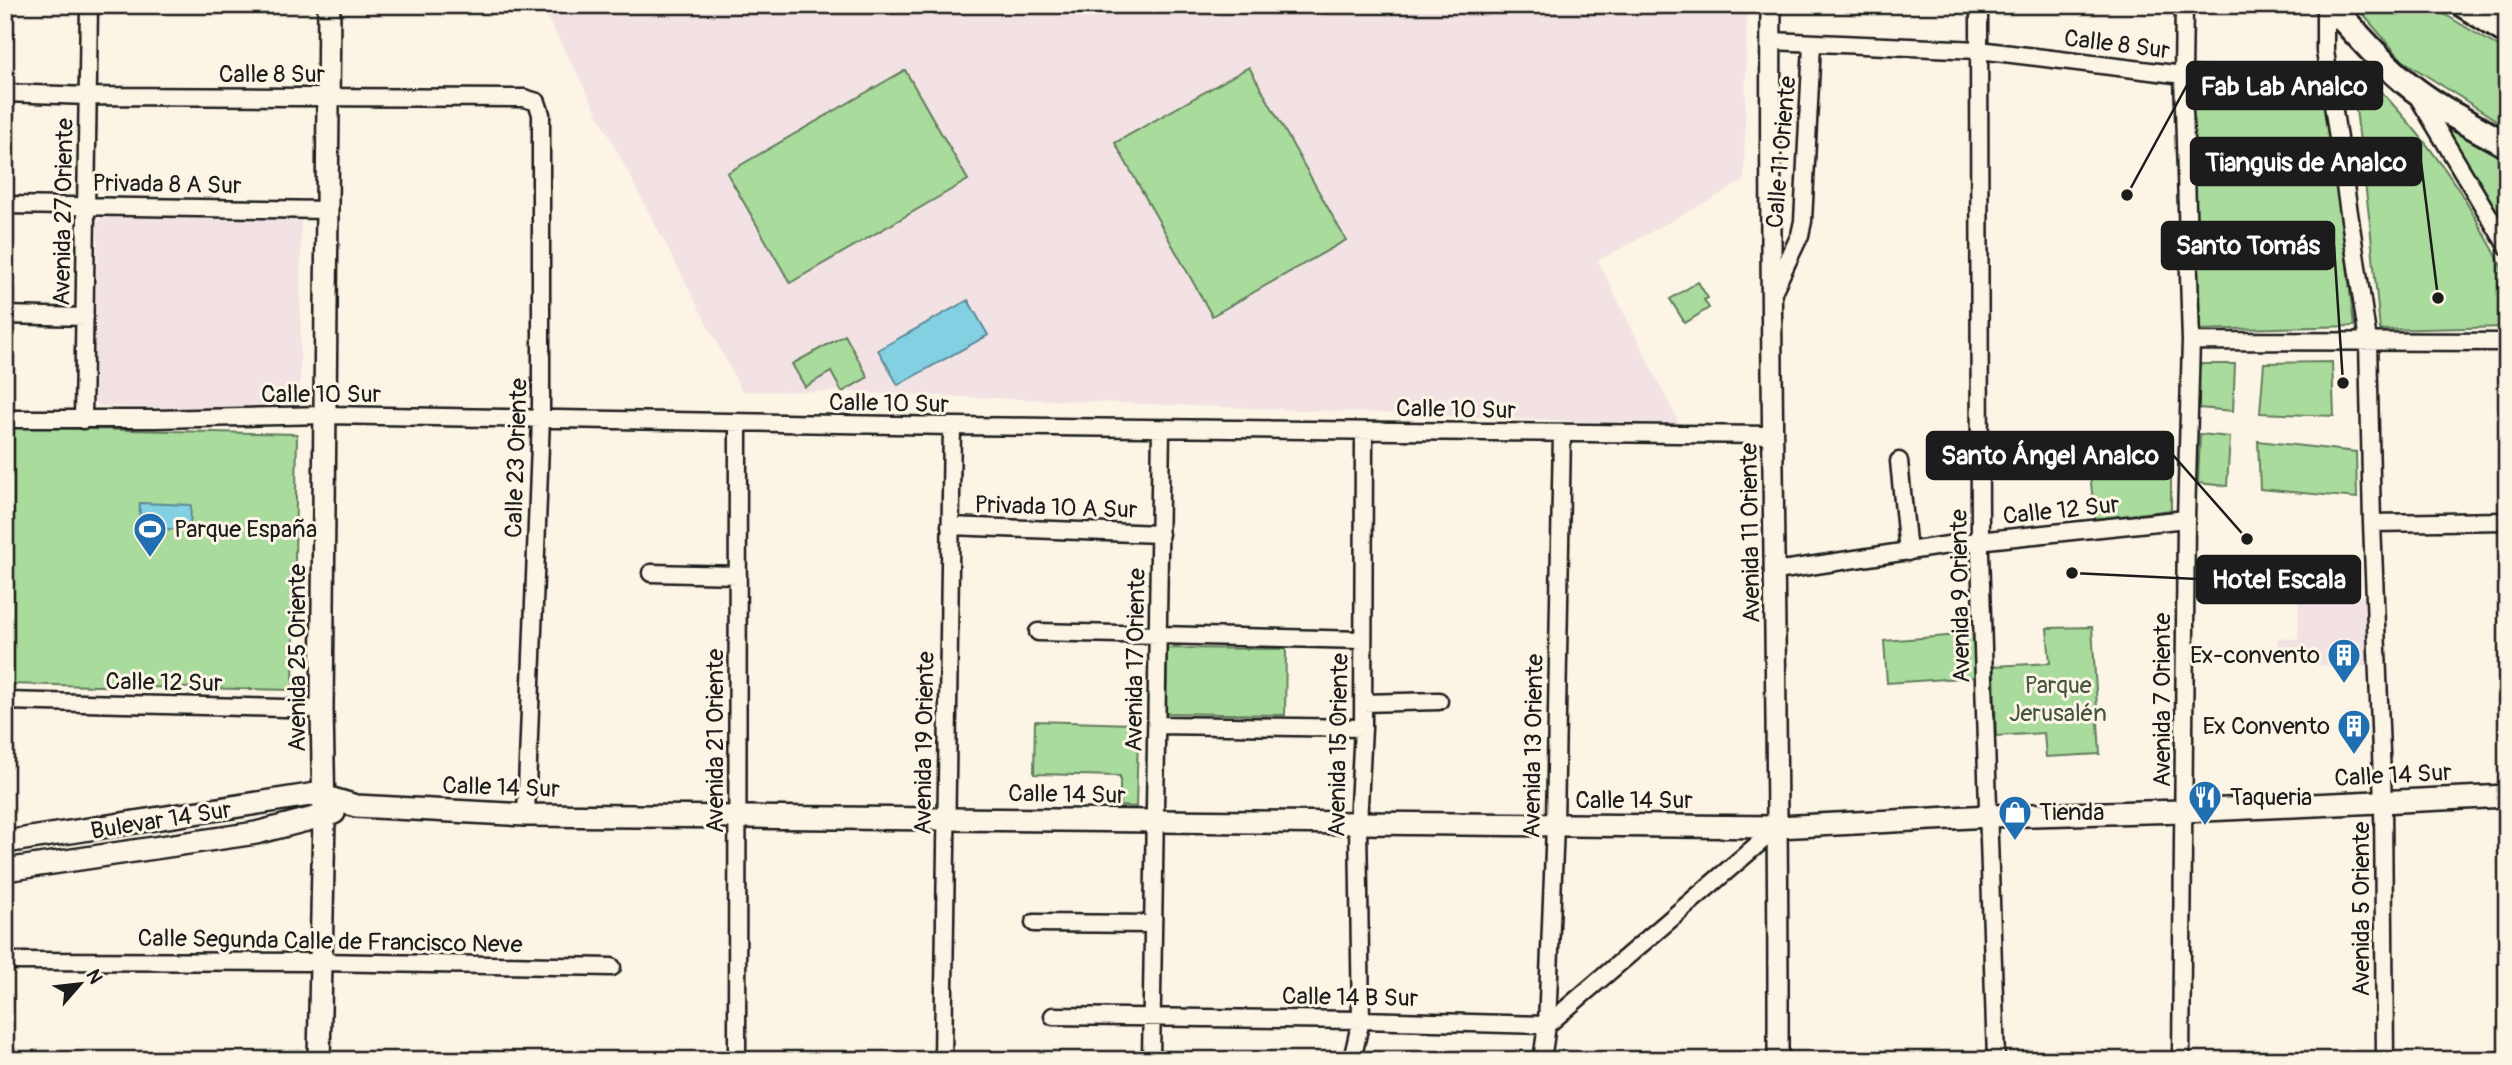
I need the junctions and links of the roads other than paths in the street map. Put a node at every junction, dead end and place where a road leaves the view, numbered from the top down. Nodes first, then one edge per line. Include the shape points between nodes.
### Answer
1 (89, 5) edge
2 (329, 5) edge
3 (1771, 5) edge
4 (1979, 5) edge
5 (2184, 5) edge
6 (2325, 5) edge
7 (2330, 5) edge
8 (2464, 5) edge
9 (2507, 32) edge
10 (1771, 41) junction
11 (1812, 44) junction
12 (1979, 50) junction
13 (2183, 75) junction
14 (2331, 84) junction
15 (2413, 89) junction
16 (5, 93) edge
17 (88, 96) junction
18 (328, 97) junction
19 (537, 102) joint
20 (2507, 145) edge
21 (5, 205) edge
22 (86, 206) junction
23 (328, 210) junction
24 (2507, 246) edge
25 (1770, 300) junction
26 (5, 315) edge
27 (85, 317) junction
28 (2191, 341) junction
29 (2368, 341) junction
30 (2507, 342) edge
31 (326, 415) junction
32 (541, 418) junction
33 (5, 419) edge
34 (83, 420) junction
35 (738, 423) junction
36 (952, 426) junction
37 (1161, 429) junction
38 (1364, 431) junction
39 (1562, 433) junction
40 (1772, 435) junction
41 (1899, 461) dead end
42 (2186, 519) junction
43 (2507, 521) edge
44 (2372, 523) junction
45 (950, 526) junction
46 (1160, 534) junction
47 (1981, 541) junction
48 (1908, 552) junction
49 (1776, 571) junction
50 (651, 573) dead end
51 (738, 575) junction
52 (1038, 632) dead end
53 (1158, 635) junction
54 (1363, 640) junction
55 (5, 701) edge
56 (1439, 701) dead end
57 (1363, 703) junction
58 (322, 709) junction
59 (1157, 725) junction
60 (1363, 727) junction
61 (2507, 796) edge
62 (2384, 803) junction
63 (323, 806) junction
64 (2185, 811) junction
65 (526, 815) junction
66 (1990, 816) junction
67 (738, 818) junction
68 (946, 819) junction
69 (1156, 821) junction
70 (1359, 824) junction
71 (1555, 825) junction
72 (1778, 827) junction
73 (5, 842) edge
74 (5, 870) edge
75 (1034, 923) dead end
76 (1153, 925) junction
77 (5, 961) edge
78 (320, 962) junction
79 (612, 967) dead end
80 (1053, 1016) dead end
81 (1151, 1017) junction
82 (1361, 1020) junction
83 (1547, 1025) junction
84 (319, 1060) edge
85 (737, 1060) edge
86 (943, 1060) edge
87 (1151, 1060) edge
88 (1352, 1060) edge
89 (1542, 1060) edge
90 (1778, 1060) edge
91 (1996, 1060) edge
92 (2181, 1060) edge
93 (2385, 1060) edge

1 - 17 street, Avenida 27 Oriente
2 - 18 main road, Avenida 25 Oriente
3 - 10 street, Avenida 11 Oriente
4 - 12 street, Avenida 9 Oriente
5 - 13 street, Avenida 7 Oriente
6 - 14 street, Avenida 5 Oriente
7 - 15 main road
8 - 9 main road
10 - 11 street, Calle 8 Sur
10 - 25 street, Avenida 11 Oriente
11 - 12 street, Calle 8 Sur
11 - 25 street, Calle 11 Oriente via 1803,221
12 - 13 street, Calle 8 Sur
12 - 47 street, Avenida 9 Oriente
13 - 14 street, Calle 8 Sur
13 - 28 street, Avenida 7 Oriente
14 - 29 street, Avenida 5 Oriente
15 - 20 main road
15 - 24 street
16 - 17 street, Calle 8 Sur
17 - 18 street, Calle 8 Sur
17 - 22 street, Avenida 27 Oriente
18 - 19 street, Calle 8 Sur via 524,98
18 - 23 main road, Avenida 25 Oriente
19 - 32 street, Calle 23 Oriente via 541,114
21 - 22 street, Privada 8 A Sur
22 - 23 street, Privada 8 A Sur
22 - 27 street, Avenida 27 Oriente
23 - 31 main road, Avenida 25 Oriente
25 - 40 street, Avenida 11 Oriente
26 - 27 street
27 - 34 street, Avenida 27 Oriente
28 - 29 street
28 - 42 street, Avenida 7 Oriente
29 - 30 street
29 - 44 street, Avenida 5 Oriente
31 - 32 street, Calle 10 Sur
31 - 34 street, Calle 10 Sur
31 - 58 main road, Avenida 25 Oriente
32 - 35 street, Calle 10 Sur
32 - 65 street, Calle 23 Oriente
33 - 34 street, Calle 10 Sur
35 - 36 street, Calle 10 Sur
35 - 51 street, Avenida 21 Oriente
36 - 37 street, Calle 10 Sur
36 - 45 street, Avenida 19 Oriente
37 - 38 street, Calle 10 Sur
37 - 46 street, Avenida 17 Oriente
38 - 39 street, Calle 10 Sur
38 - 54 street, Avenida 15 Oriente
39 - 40 street, Calle 10 Sur
39 - 71 street, Avenida 13 Oriente
40 - 49 street, Avenida 11 Oriente
41 - 48 street
42 - 47 street, Calle 12 Sur
42 - 64 street, Avenida 7 Oriente
43 - 44 street
44 - 62 street, Avenida 5 Oriente
45 - 46 street, Privada 10 A Sur
45 - 68 street, Avenida 19 Oriente
46 - 53 street, Avenida 17 Oriente
47 - 48 street, Calle 12 Sur
47 - 66 street, Avenida 9 Oriente
48 - 49 street, Calle 12 Sur
49 - 72 street, Avenida 11 Oriente
50 - 51 street
51 - 67 street, Avenida 21 Oriente
52 - 53 street
53 - 54 street
53 - 59 street, Avenida 17 Oriente
54 - 57 street, Avenida 15 Oriente
55 - 58 street, Calle 12 Sur
56 - 57 street
57 - 60 street, Avenida 15 Oriente
58 - 63 main road, Avenida 25 Oriente
59 - 60 street
59 - 69 street, Avenida 17 Oriente
60 - 70 street, Avenida 15 Oriente
61 - 62 main road, Calle 14 Sur
62 - 64 main road, Calle 14 Sur
62 - 93 street, Avenida 5 Oriente
63 - 65 main road, Calle 14 Sur
63 - 73 main road, Bulevar 14 Sur via 316,794
63 - 74 main road, Bulevar 14 Sur via 256,833
63 - 78 main road, Avenida 25 Oriente
64 - 66 main road, Calle 14 Sur
64 - 92 street, Avenida 7 Oriente
65 - 67 main road, Calle 14 Sur
66 - 72 main road, Calle 14 Sur
66 - 91 street, Avenida 9 Oriente
67 - 68 main road, Calle 14 Sur
67 - 85 street, Avenida 21 Oriente
68 - 69 main road, Calle 14 Sur
68 - 86 street, Avenida 19 Oriente
69 - 70 main road, Calle 14 Sur
69 - 76 street, Avenida 17 Oriente
70 - 71 main road, Calle 14 Sur
70 - 82 street, Avenida 15 Oriente
71 - 72 main road, Calle 14 Sur
71 - 83 street, Avenida 13 Oriente
72 - 83 street
72 - 90 street, Avenida 11 Oriente
75 - 76 street
76 - 81 street, Avenida 17 Oriente
77 - 78 street, Calle Segunda Calle de Francisco Neve
78 - 79 street, Calle Segunda Calle de Francisco Neve
78 - 84 main road, Avenida 25 Oriente
80 - 81 street, Calle 14 B Sur
81 - 82 street, Calle 14 B Sur
81 - 87 street, Avenida 17 Oriente
82 - 83 street, Calle 14 B Sur
82 - 88 street, Avenida 15 Oriente
83 - 89 street, Avenida 13 Oriente

